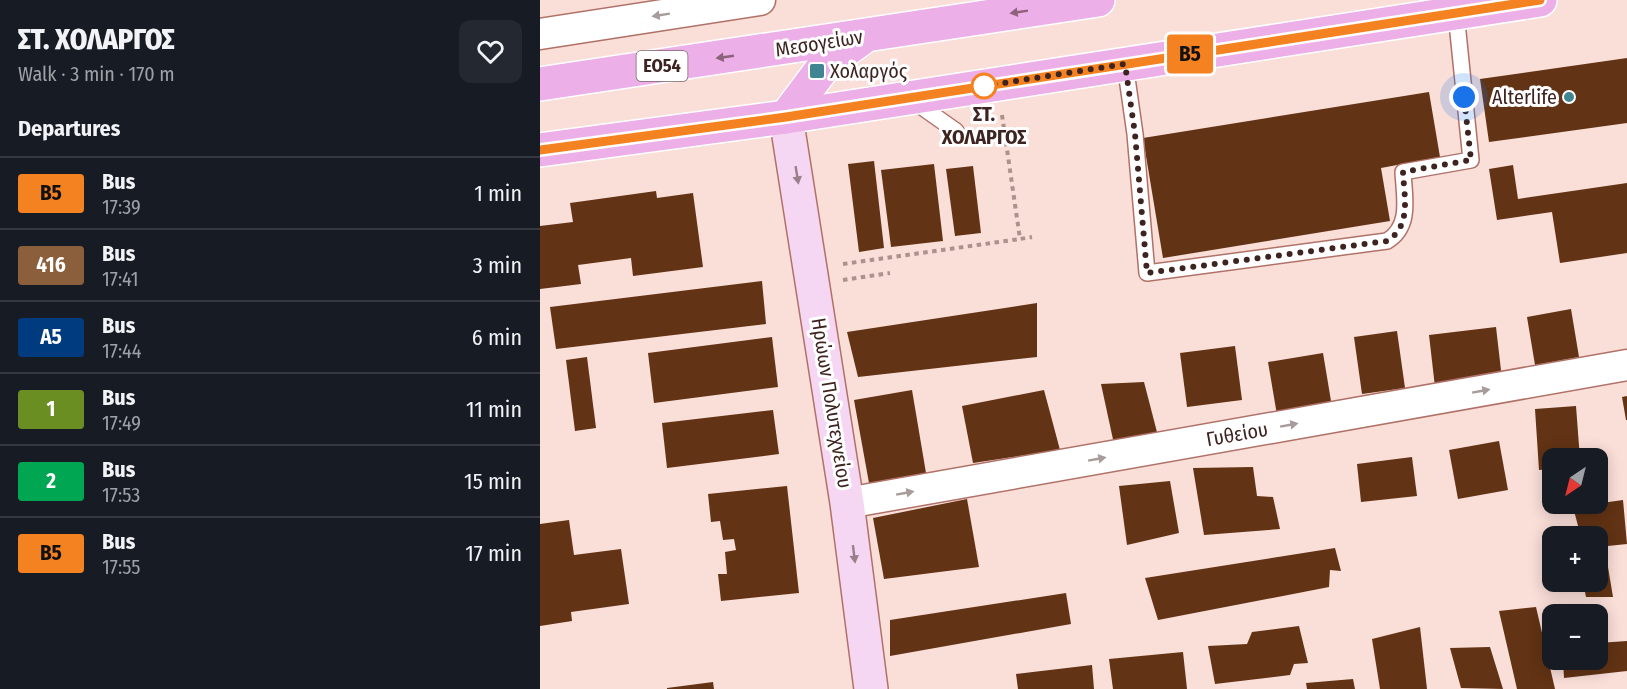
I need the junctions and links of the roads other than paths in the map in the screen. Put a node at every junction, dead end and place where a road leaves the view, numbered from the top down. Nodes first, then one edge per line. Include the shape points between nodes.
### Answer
1 (760, 0) edge
2 (1098, 0) edge
3 (1540, 0) edge
4 (1456, 13) junction
5 (540, 34) edge
6 (867, 35) junction
7 (1125, 64) junction
8 (540, 84) edge
9 (909, 98) junction
10 (786, 117) junction
11 (956, 132) dead end
12 (540, 150) edge
13 (1627, 365) edge
14 (847, 503) junction
15 (871, 689) edge

1 -> 5 street
2 -> 6 main road, Μεσογείων / ΕΟ54
3 - 4 main road
4 - 7 main road
4 - 7 lane via 1471,160 1403,172 1405,219 1395,237 1387,241 1147,273
6 -> 8 main road, Μεσογείων / ΕΟ54
6 - 10 main road via 825,65
7 - 9 main road
9 - 10 main road
9 - 11 lane
10 - 12 main road
10 -> 14 street, Ηρώων Πολυτεχνείου
14 -> 13 street, Γυθείου
14 -> 15 street, Ηρώων Πολυτεχνείου

